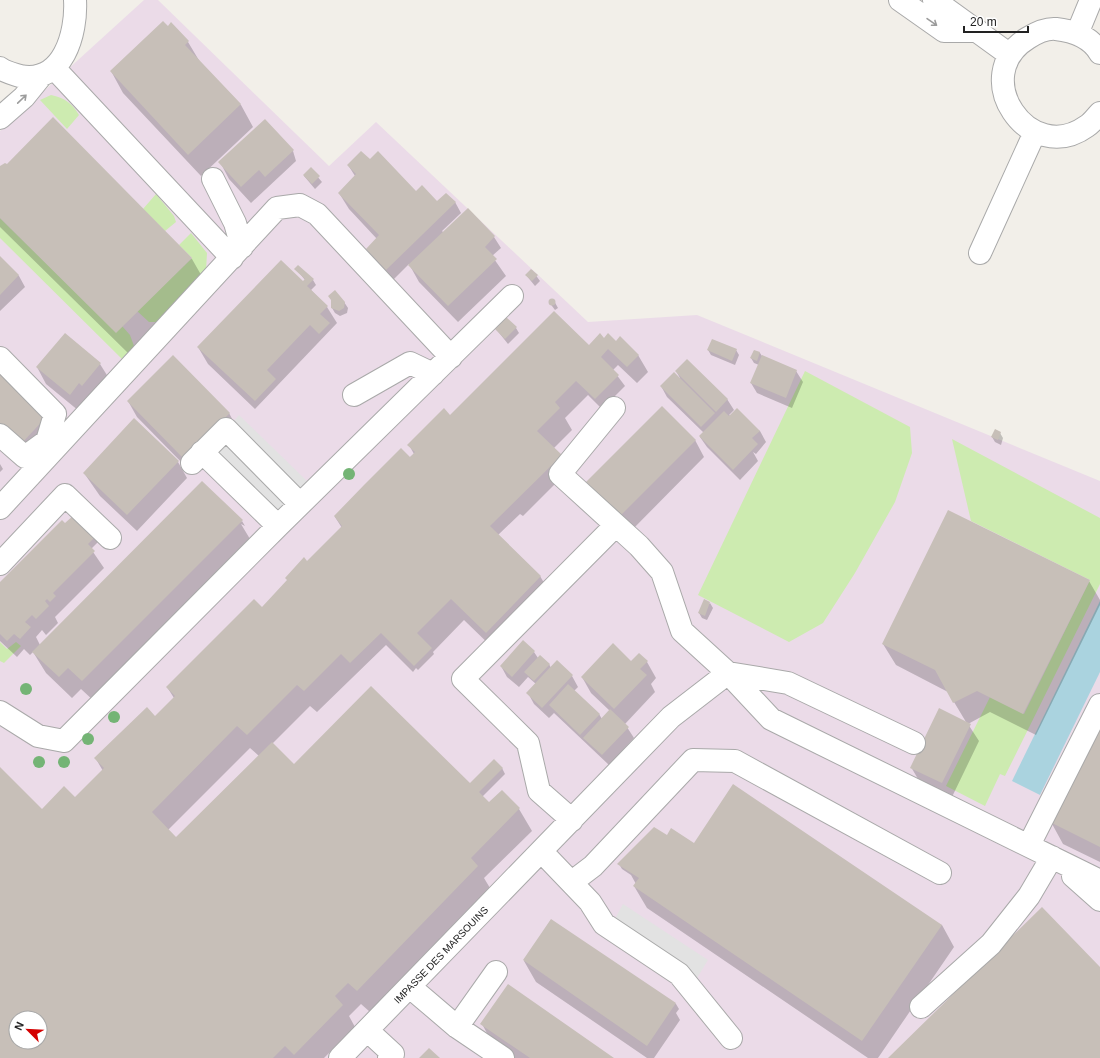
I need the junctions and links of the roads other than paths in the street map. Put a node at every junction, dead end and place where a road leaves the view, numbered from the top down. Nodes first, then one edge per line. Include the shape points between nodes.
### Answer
1 (75, 0) edge
2 (900, 0) edge
3 (934, 0) edge
4 (1091, 0) edge
5 (978, 32) junction
6 (1077, 34) junction
7 (1100, 53) edge
8 (1010, 54) junction
9 (47, 72) junction
10 (6, 77) edge
11 (1100, 113) edge
12 (0, 118) edge
13 (1035, 132) junction
14 (213, 179) dead end
15 (237, 252) junction
16 (980, 253) dead end
17 (512, 296) dead end
18 (451, 357) junction
19 (0, 358) edge
20 (433, 374) junction
21 (354, 395) dead end
22 (614, 408) dead end
23 (0, 435) edge
24 (51, 445) junction
25 (2, 502) edge
26 (300, 504) junction
27 (616, 525) junction
28 (278, 526) junction
29 (110, 538) dead end
30 (0, 564) edge
31 (728, 673) junction
32 (1100, 705) edge
33 (0, 712) edge
34 (914, 743) dead end
35 (572, 820) junction
36 (1029, 845) junction
37 (542, 852) junction
38 (1052, 856) junction
39 (940, 873) dead end
40 (1100, 881) edge
41 (572, 882) junction
42 (1100, 900) edge
43 (496, 972) dead end
44 (410, 987) junction
45 (921, 1007) dead end
46 (457, 1027) junction
47 (368, 1031) junction
48 (731, 1038) dead end
49 (340, 1058) edge
50 (389, 1058) edge
51 (503, 1058) edge

1 - 9 street via 68,48 62,58
2 -> 5 street via 944,31
3 - 5 street
4 - 6 street
5 - 8 street
6 - 7 street via 1085,37
6 - 8 street via 1070,30 1053,29 1036,33
8 - 13 street via 1004,70 1003,89 1008,107 1019,122
9 - 10 street
12 -> 9 street
9 - 15 street
11 - 13 street via 1087,126 1071,134 1052,136
13 - 16 street
14 - 15 street via 235,223
15 - 18 street via 277,208 300,205 317,214
15 - 24 street
17 - 18 street
18 - 20 street
19 - 24 street via 55,414
20 - 21 street via 410,363
20 - 26 street
22 - 27 street via 560,474
23 - 24 street via 25,457
24 - 25 street
26 - 28 street
26 - 28 street via 226,429 197,457
27 - 31 street via 662,572 682,631
27 - 35 street via 462,679 528,743 539,791
28 - 33 street via 64,741 38,736
29 - 30 street via 65,495
31 - 34 street via 788,683
31 - 35 street, IMPASSE DES MARSOUINS via 671,717
31 - 36 street via 771,719
32 - 36 street
35 - 37 street, IMPASSE DES MARSOUINS
36 - 38 street
37 - 41 street
37 - 44 street, IMPASSE DES MARSOUINS
38 - 40 street
38 - 42 street
38 - 45 street via 1029,896 991,944
39 - 41 street via 735,761 692,760 593,866
41 - 48 street via 590,902 604,924 680,974
43 - 46 street
44 - 46 street
44 - 47 street, IMPASSE DES MARSOUINS
46 - 51 street
47 - 49 street, IMPASSE DES MARSOUINS
47 - 50 street via 392,1054

